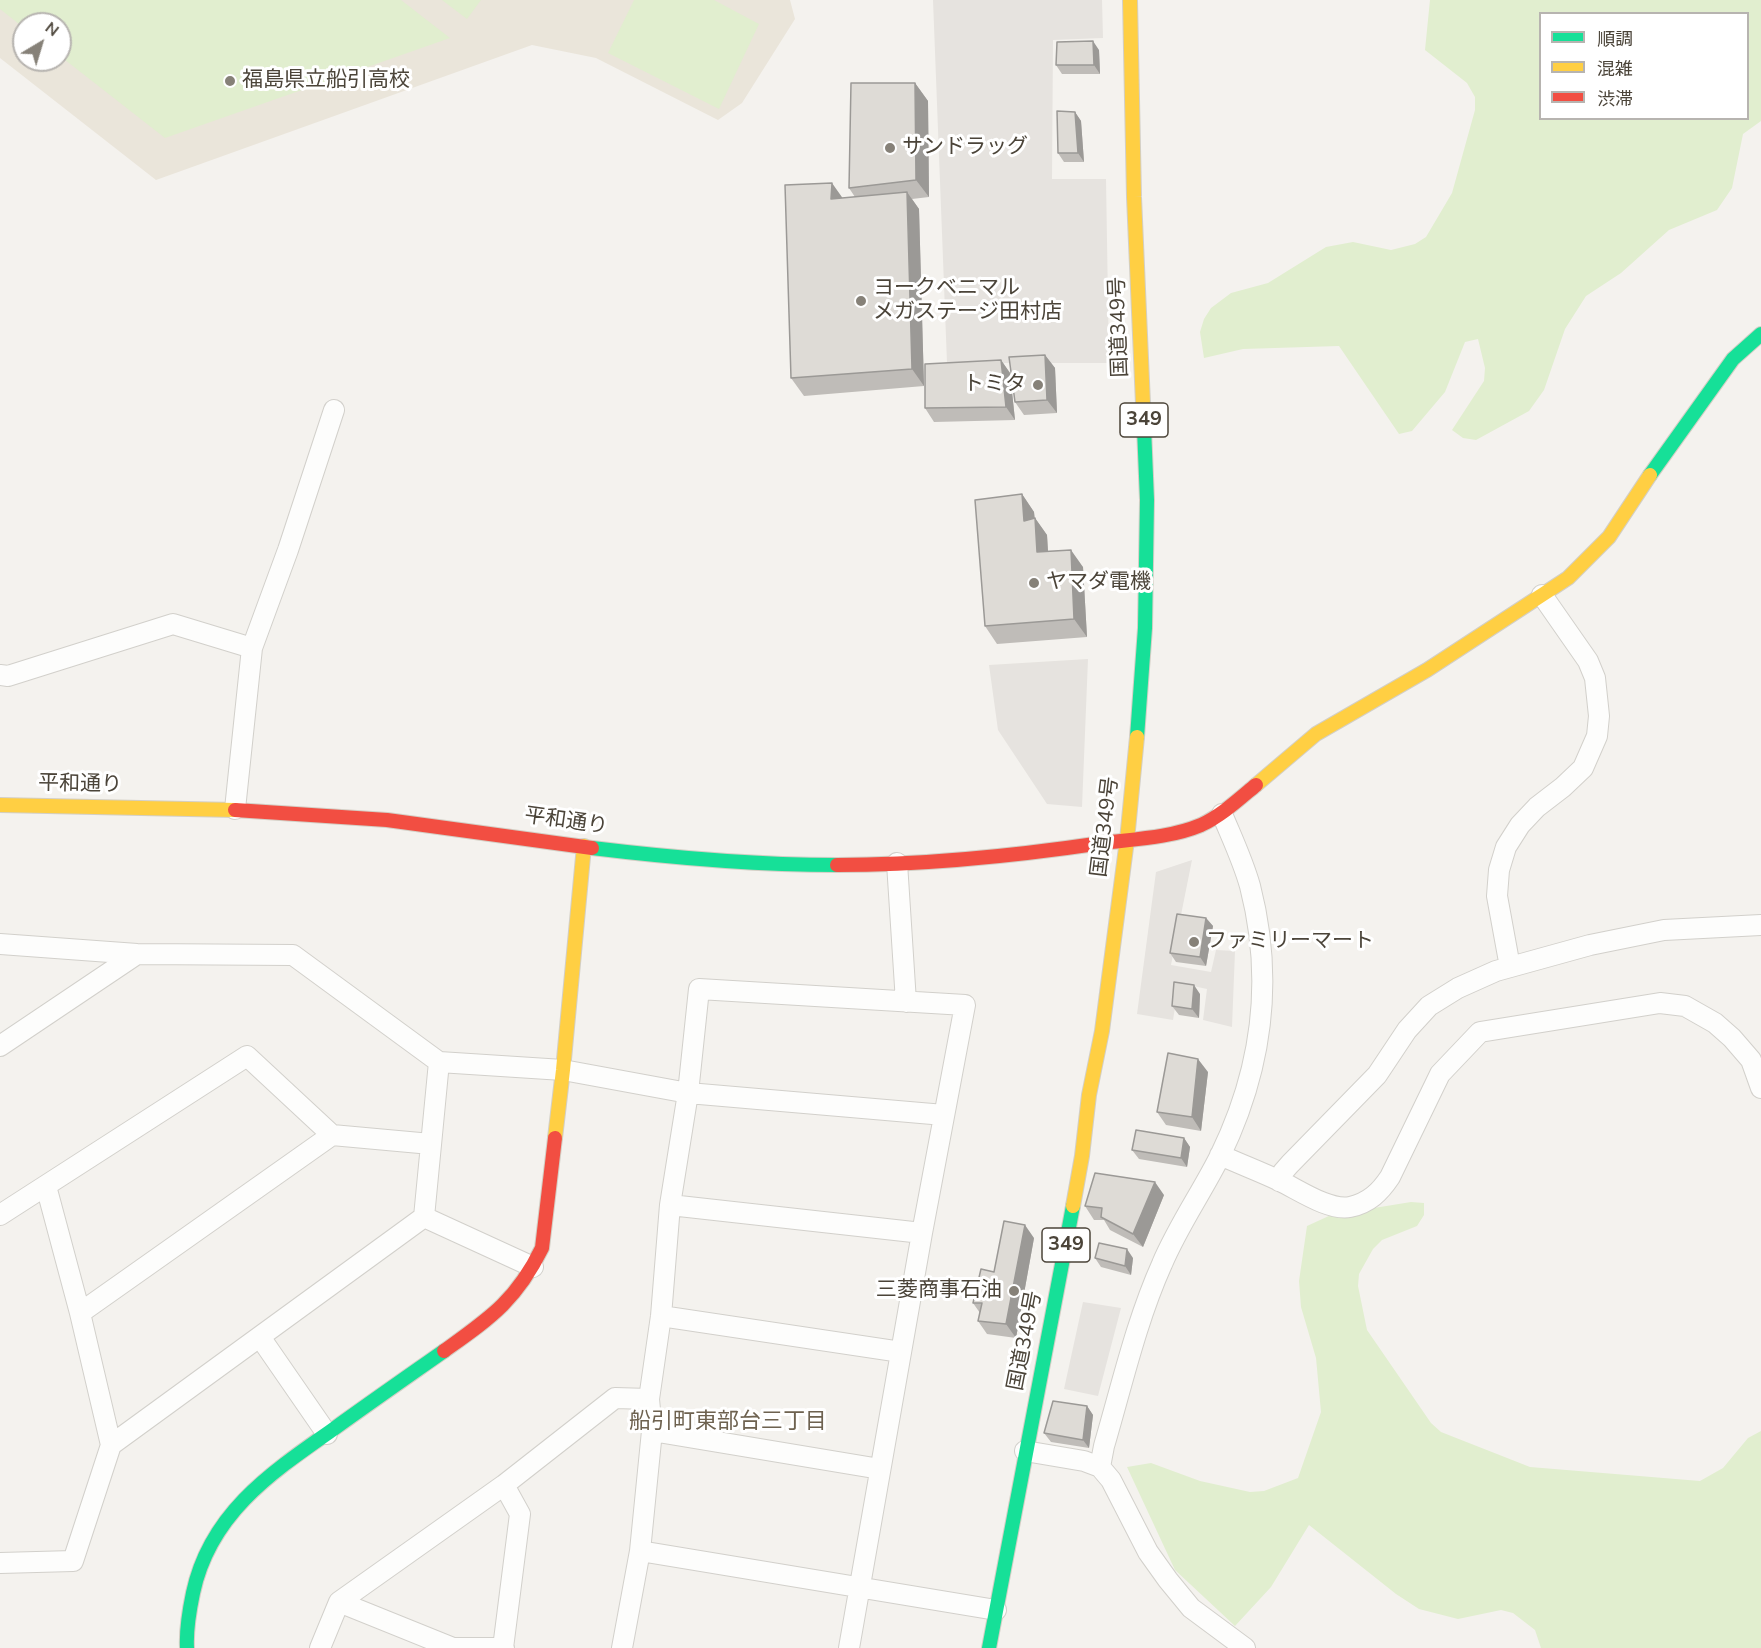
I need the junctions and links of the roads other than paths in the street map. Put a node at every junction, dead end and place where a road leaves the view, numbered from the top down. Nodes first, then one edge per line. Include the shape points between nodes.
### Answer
1 (1130, 0) edge
2 (1761, 334) edge
3 (334, 410) dead end
4 (1542, 595) junction
5 (252, 648) junction
6 (0, 675) edge
7 (0, 805) edge
8 (235, 809) junction
9 (1222, 814) junction
10 (1127, 840) junction
11 (584, 846) junction
12 (897, 863) junction
13 (1761, 925) edge
14 (0, 944) edge
15 (137, 954) junction
16 (1510, 967) junction
17 (906, 1002) junction
18 (0, 1046) edge
19 (439, 1062) junction
20 (562, 1070) junction
21 (1761, 1088) edge
22 (688, 1093) junction
23 (944, 1115) junction
24 (332, 1135) junction
25 (431, 1144) junction
26 (1220, 1155) junction
27 (1279, 1181) junction
28 (46, 1186) junction
29 (670, 1205) junction
30 (0, 1215) edge
31 (424, 1217) junction
32 (922, 1233) junction
33 (533, 1267) junction
34 (80, 1313) junction
35 (661, 1316) junction
36 (260, 1337) junction
37 (901, 1352) junction
38 (649, 1399) junction
39 (651, 1431) junction
40 (327, 1434) junction
41 (111, 1445) junction
42 (1025, 1451) junction
43 (1100, 1467) junction
44 (880, 1469) junction
45 (504, 1485) junction
46 (640, 1551) junction
47 (0, 1563) edge
48 (860, 1589) junction
49 (339, 1602) junction
50 (996, 1610) junction
51 (187, 1648) edge
52 (320, 1648) edge
53 (503, 1648) edge
54 (622, 1648) edge
55 (849, 1648) edge
56 (989, 1648) edge
57 (1245, 1648) edge

1 - 10 main road, 国道349号 / 349 via 1134,197 1148,500 1145,628
2 - 4 main road, 平和通り via 1733,359 1609,537 1568,578
3 - 5 street
4 - 9 main road, 平和通り via 1427,670 1316,734
4 - 16 street via 1588,662 1595,678 1599,716 1596,736 1583,768 1537,807 1506,847 1497,896
5 - 6 street via 173,624 8,676
5 - 8 street
7 - 8 main road, 平和通り
8 - 11 main road, 平和通り via 389,821
9 - 10 main road, 平和通り via 1180,832
9 - 26 street via 1250,886 1258,923 1263,990 1259,1038 1248,1084
10 - 12 main road, 平和通り via 1053,851
10 - 42 main road, 国道349号 / 349 via 1082,1156
11 - 12 main road, 平和通り via 701,860 792,865
11 - 20 main road
12 - 17 street
13 - 16 street via 1664,930
14 - 15 street
15 - 18 street
15 - 19 street via 293,955
16 - 27 street via 1458,988 1429,1006 1407,1030 1377,1075 1290,1164
17 - 22 street via 699,989
17 - 23 street via 965,1005
19 - 20 street
19 - 25 street
20 - 22 street
20 - 33 main road via 542,1248
21 - 27 street via 1751,1060 1732,1038 1685,1006 1660,1003 1480,1032 1440,1074 1390,1177 1367,1202 1348,1208 1325,1203
22 - 23 street
22 - 29 street
23 - 32 street
24 - 25 street
24 - 28 street via 247,1056
24 - 34 street
25 - 31 street
26 - 27 street
26 - 43 street via 1158,1273
28 - 30 street
28 - 34 street
29 - 32 street
29 - 35 street
31 - 33 street
31 - 36 street
32 - 37 street
33 - 40 main road via 503,1307
34 - 41 street
35 - 37 street
35 - 38 street
36 - 40 street
36 - 41 street
37 - 44 street
38 - 39 street
38 - 45 street via 615,1398
39 - 44 street
39 - 46 street
40 - 51 main road via 268,1477 223,1523 198,1569
41 - 47 street via 73,1561
42 - 43 street
42 - 50 main road, 国道349号 / 349
43 - 57 street via 1167,1580 1191,1608
44 - 48 street
45 - 49 street
45 - 53 street via 520,1514
46 - 48 street
46 - 54 street
48 - 50 street
48 - 55 street
49 - 52 street
49 - 53 street via 453,1648
50 - 56 main road, 国道349号 / 349

